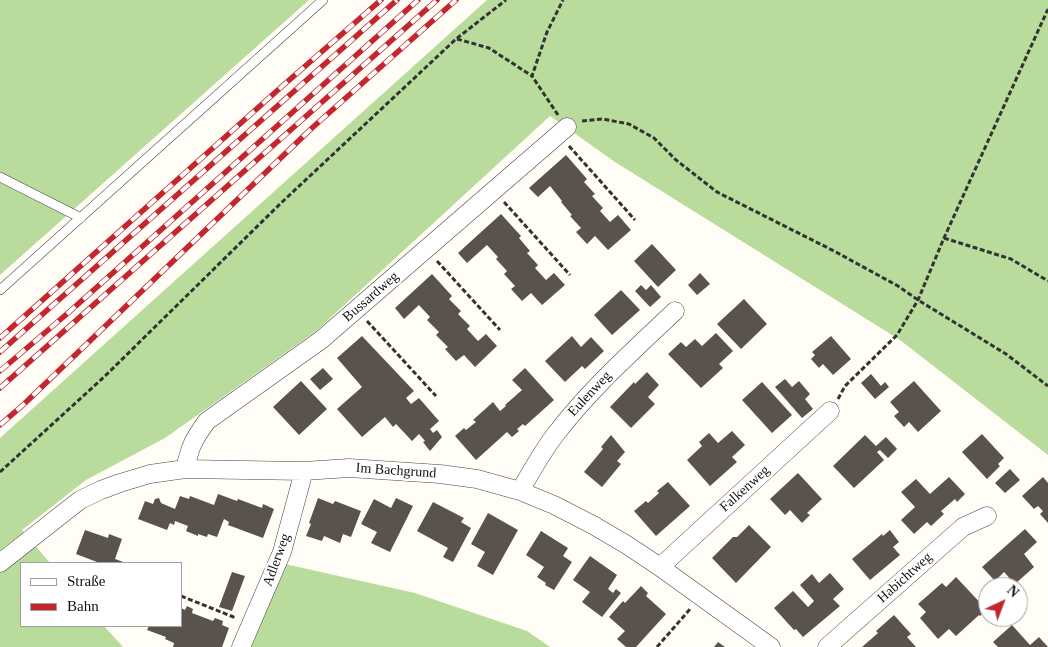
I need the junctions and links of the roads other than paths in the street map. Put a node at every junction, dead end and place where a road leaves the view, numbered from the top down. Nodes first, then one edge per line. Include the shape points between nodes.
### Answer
1 (323, 0) edge
2 (563, 131) road end
3 (0, 177) edge
4 (81, 218) junction
5 (0, 290) edge
6 (675, 311) dead end
7 (830, 411) road end
8 (186, 469) junction
9 (304, 471) junction
10 (520, 491) junction
11 (987, 516) dead end
12 (0, 563) edge
13 (660, 567) junction
14 (242, 647) edge
15 (771, 647) edge
16 (827, 647) edge

1 - 4 lane
2 - 8 street, Bussardweg via 321,340 207,421 190,448
3 - 4 lane
4 - 5 lane
6 - 10 street, Eulenweg via 578,407 544,451
7 - 13 street, Falkenweg
8 - 9 street, Im Bachgrund
8 - 12 street, Im Bachgrund via 150,474 80,500
9 - 10 street, Im Bachgrund via 349,468 440,474 477,479
9 - 14 street, Adlerweg via 282,552
10 - 13 street, Im Bachgrund via 593,525
11 - 16 street, Habichtweg via 963,526
13 - 15 street, Im Bachgrund

